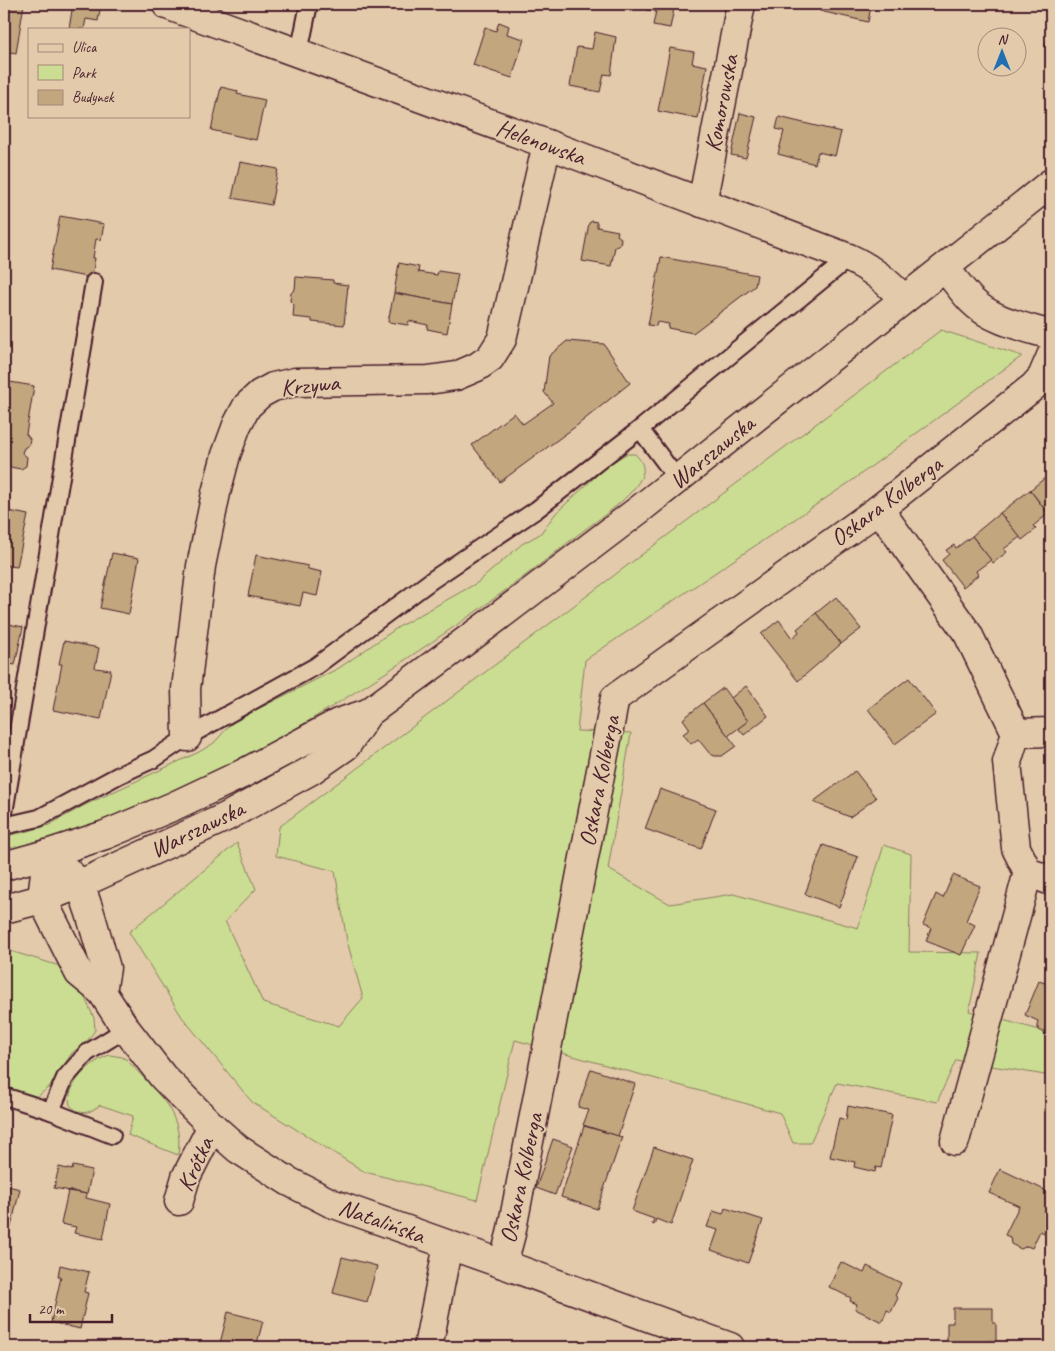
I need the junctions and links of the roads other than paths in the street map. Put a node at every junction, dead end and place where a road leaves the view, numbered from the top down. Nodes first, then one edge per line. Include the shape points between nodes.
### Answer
1 (309, 4) edge
2 (740, 4) edge
3 (167, 5) edge
4 (299, 54) junction
5 (547, 144) junction
6 (1051, 183) edge
7 (702, 203) junction
8 (849, 258) junction
9 (944, 268) junction
10 (94, 282) dead end
11 (904, 300) junction
12 (1051, 335) edge
13 (1051, 356) edge
14 (640, 429) junction
15 (678, 480) junction
16 (879, 509) junction
17 (368, 713) junction
18 (1051, 732) edge
19 (1016, 734) junction
20 (187, 737) junction
21 (4, 813) edge
22 (4, 826) edge
23 (47, 854) junction
24 (4, 866) edge
25 (1039, 876) edge
26 (80, 884) junction
27 (42, 899) junction
28 (4, 909) edge
29 (102, 992) junction
30 (126, 1029) junction
31 (4, 1096) edge
32 (51, 1111) junction
33 (212, 1126) junction
34 (112, 1135) dead end
35 (955, 1140) dead end
36 (179, 1201) dead end
37 (448, 1245) junction
38 (503, 1264) junction
39 (428, 1347) edge
40 (730, 1347) edge

1 - 4 lane
2 - 7 street, Komorowska
3 - 4 street, Helenowska
4 - 5 street, Helenowska
5 - 7 street, Helenowska
5 - 20 street, Krzywa via 502,339 490,358 456,376 428,380 295,382 273,387 247,406 226,455 200,566 186,689
6 - 9 street, Warszawska
7 - 8 street, Helenowska
8 - 11 street, Helenowska via 882,277
8 - 14 lane
9 - 11 street, Warszawska
9 - 12 street via 972,301 989,313
10 - 21 lane
11 - 15 street, Warszawska
13 - 16 street, Oskara Kolberga via 1042,377 1033,387
14 - 15 lane
14 - 20 lane via 536,510 432,580 316,666
15 - 17 street, Warszawska
16 - 19 street via 968,634
16 - 38 street, Oskara Kolberga via 615,698
17 - 23 street, Warszawska via 338,723 174,806 105,835
17 - 26 street, Warszawska via 346,746 310,771 226,817
18 - 19 street
19 - 25 street via 1007,762 1016,848
20 - 22 lane via 154,758 39,818
23 - 24 street, Warszawska
23 - 26 street
23 - 27 street
25 - 35 street
26 - 27 street, Warszawska
26 - 29 street via 106,968
27 - 28 street, Warszawska
27 - 29 street, Natalińska via 79,973
29 - 30 street, Natalińska
30 - 32 lane via 86,1053 65,1078
30 - 33 street, Natalińska via 164,1077
31 - 32 lane
32 - 34 lane
33 - 36 street, Krótka via 186,1178
33 - 37 street, Natalińska via 238,1149 305,1190 331,1203
37 - 38 street, Natalińska
37 - 39 street
38 - 40 street, Natalińska

